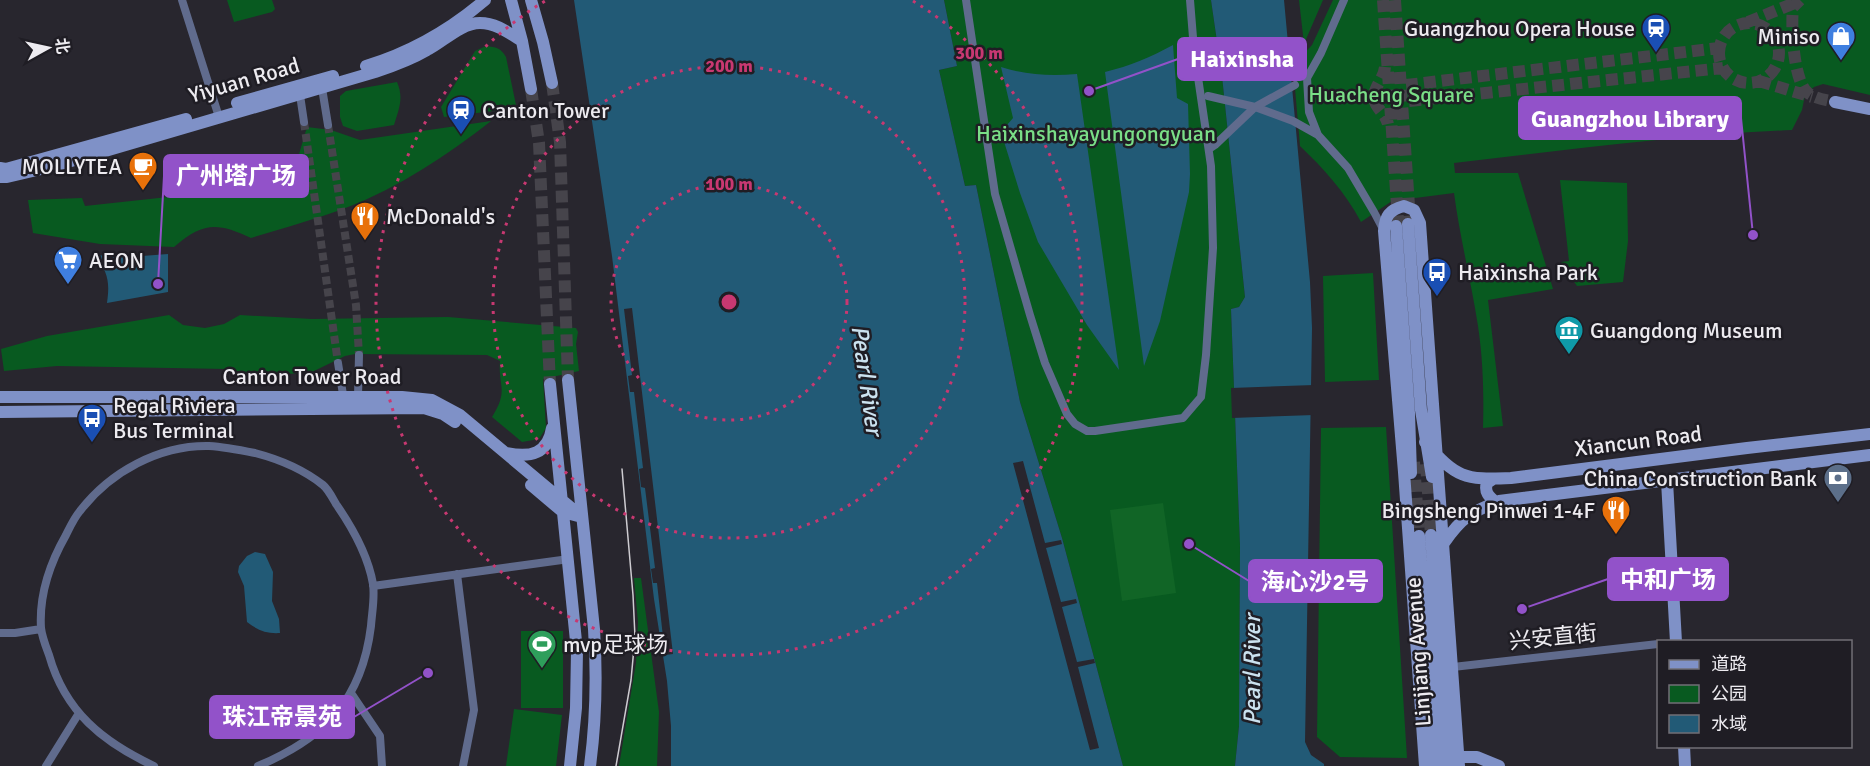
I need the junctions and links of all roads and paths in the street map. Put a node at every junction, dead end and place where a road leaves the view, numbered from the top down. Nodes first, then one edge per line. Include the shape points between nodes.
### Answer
1 (182, 0) edge
2 (485, 0) edge
3 (511, 0) edge
4 (531, 0) edge
5 (966, 0) edge
6 (1190, 0) edge
7 (1344, 0) edge
8 (522, 41) junction
9 (1307, 78) junction
10 (552, 83) tunnel mouth
11 (308, 84) junction
12 (322, 88) junction
13 (531, 89) tunnel mouth
14 (300, 95) junction
15 (1205, 95) junction
16 (1835, 102) tunnel mouth
17 (1255, 107) junction
18 (1870, 109) edge
19 (218, 113) junction
20 (304, 122) tunnel mouth
21 (328, 124) tunnel mouth
22 (1318, 135) junction
23 (1212, 147) junction
24 (0, 168) edge
25 (0, 177) edge
26 (1396, 227) junction
27 (359, 355) tunnel mouth
28 (338, 363) tunnel mouth
29 (568, 380) tunnel mouth
30 (550, 384) tunnel mouth
31 (0, 397) edge
32 (343, 397) junction
33 (358, 398) junction
34 (347, 409) junction
35 (0, 411) edge
36 (553, 419) junction
37 (1870, 434) edge
38 (1425, 442) junction
39 (503, 452) junction
40 (1436, 455) junction
41 (1870, 455) edge
42 (1493, 479) junction
43 (1667, 481) junction
44 (1496, 502) junction
45 (562, 505) junction
46 (1441, 510) junction
47 (582, 517) junction
48 (1419, 535) junction
49 (1444, 543) junction
50 (569, 559) junction
51 (458, 574) junction
52 (373, 586) junction
53 (41, 629) junction
54 (0, 633) edge
55 (1677, 640) edge
56 (1657, 644) edge
57 (1453, 667) junction
58 (351, 693) junction
59 (79, 713) junction
60 (1684, 748) edge
61 (1459, 762) edge
62 (46, 766) edge
63 (154, 766) edge
64 (258, 766) edge
65 (382, 766) edge
66 (463, 766) edge
67 (570, 766) edge
68 (590, 766) edge
69 (1425, 766) edge
70 (1435, 766) edge
71 (1447, 766) edge
72 (1499, 766) edge
73 (1685, 766) edge

1 - 19 street
2 - 11 main road, Yiyuan Road via 411,48 375,64
3 - 8 main road
4 - 10 main road
5 - 23 street via 995,194 1009,244 1045,363 1067,414 1087,431 1183,418 1201,397 1213,248
6 - 15 street via 1194,50
7 - 9 street
8 - 12 main road, Yiyuan Road via 492,24 474,23 410,59
8 - 13 main road
9 - 17 street, bridge
9 - 22 street via 1310,112
11 - 12 street
11 - 14 street
11 - 19 main road, Yiyuan Road
12 - 14 main road, Yiyuan Road
12 - 21 street
14 - 19 main road, Yiyuan Road
14 - 20 street
15 - 17 street, bridge
15 - 23 street
16 - 18 main road
17 - 22 street
17 - 23 street
19 - 24 main road, Yiyuan Road
19 - 25 main road, Yiyuan Road via 54,166
22 - 26 street via 1348,168 1374,212
26 - 38 main road
26 - 40 main road via 1387,216 1396,208 1404,206 1418,215
26 - 48 main road
27 - 33 street
28 - 32 street
29 - 47 main road
30 - 36 main road
31 - 32 main road, Canton Tower Road
32 - 33 main road, Canton Tower Road
32 - 34 street
33 - 34 street
33 - 39 main road, Canton Tower Road via 432,400 460,415
34 - 35 main road, Canton Tower Road
34 - 45 main road, Canton Tower Road via 424,408 443,414
36 - 39 main road via 547,444 540,451 520,456
36 - 45 main road
37 - 42 main road, Xiancun Road
38 - 40 main road, Xiancun Road
38 - 46 main road
39 - 45 main road, Canton Tower Road
40 - 42 main road, Xiancun Road via 1457,473
40 - 46 main road
41 - 43 main road, Xiancun Road
42 - 44 main road via 1487,483 1486,491
43 - 44 main road, Xiancun Road
43 - 55 main road
44 - 49 main road, Xiancun Road via 1462,519
45 - 47 main road, Canton Tower Road
45 - 50 main road
46 - 49 main road
47 - 68 main road via 597,669
48 - 69 main road
48 - 70 main road, Linjiang Avenue
48 - 71 main road, Linjiang Avenue
49 - 57 main road
50 - 51 street
50 - 67 main road via 578,682
51 - 52 street
51 - 66 street via 474,710
52 - 53 street via 360,545 324,486 260,454 208,446 171,451 144,460 96,493 79,512 57,550 46,578
52 - 58 street via 369,642
53 - 54 street
53 - 59 street via 52,668
56 - 57 street, 兴安直街
57 - 61 main road
58 - 64 street via 334,717 308,741
58 - 65 street via 380,736
59 - 62 street
59 - 63 street via 100,735
60 - 73 main road
61 - 72 main road via 1477,757

